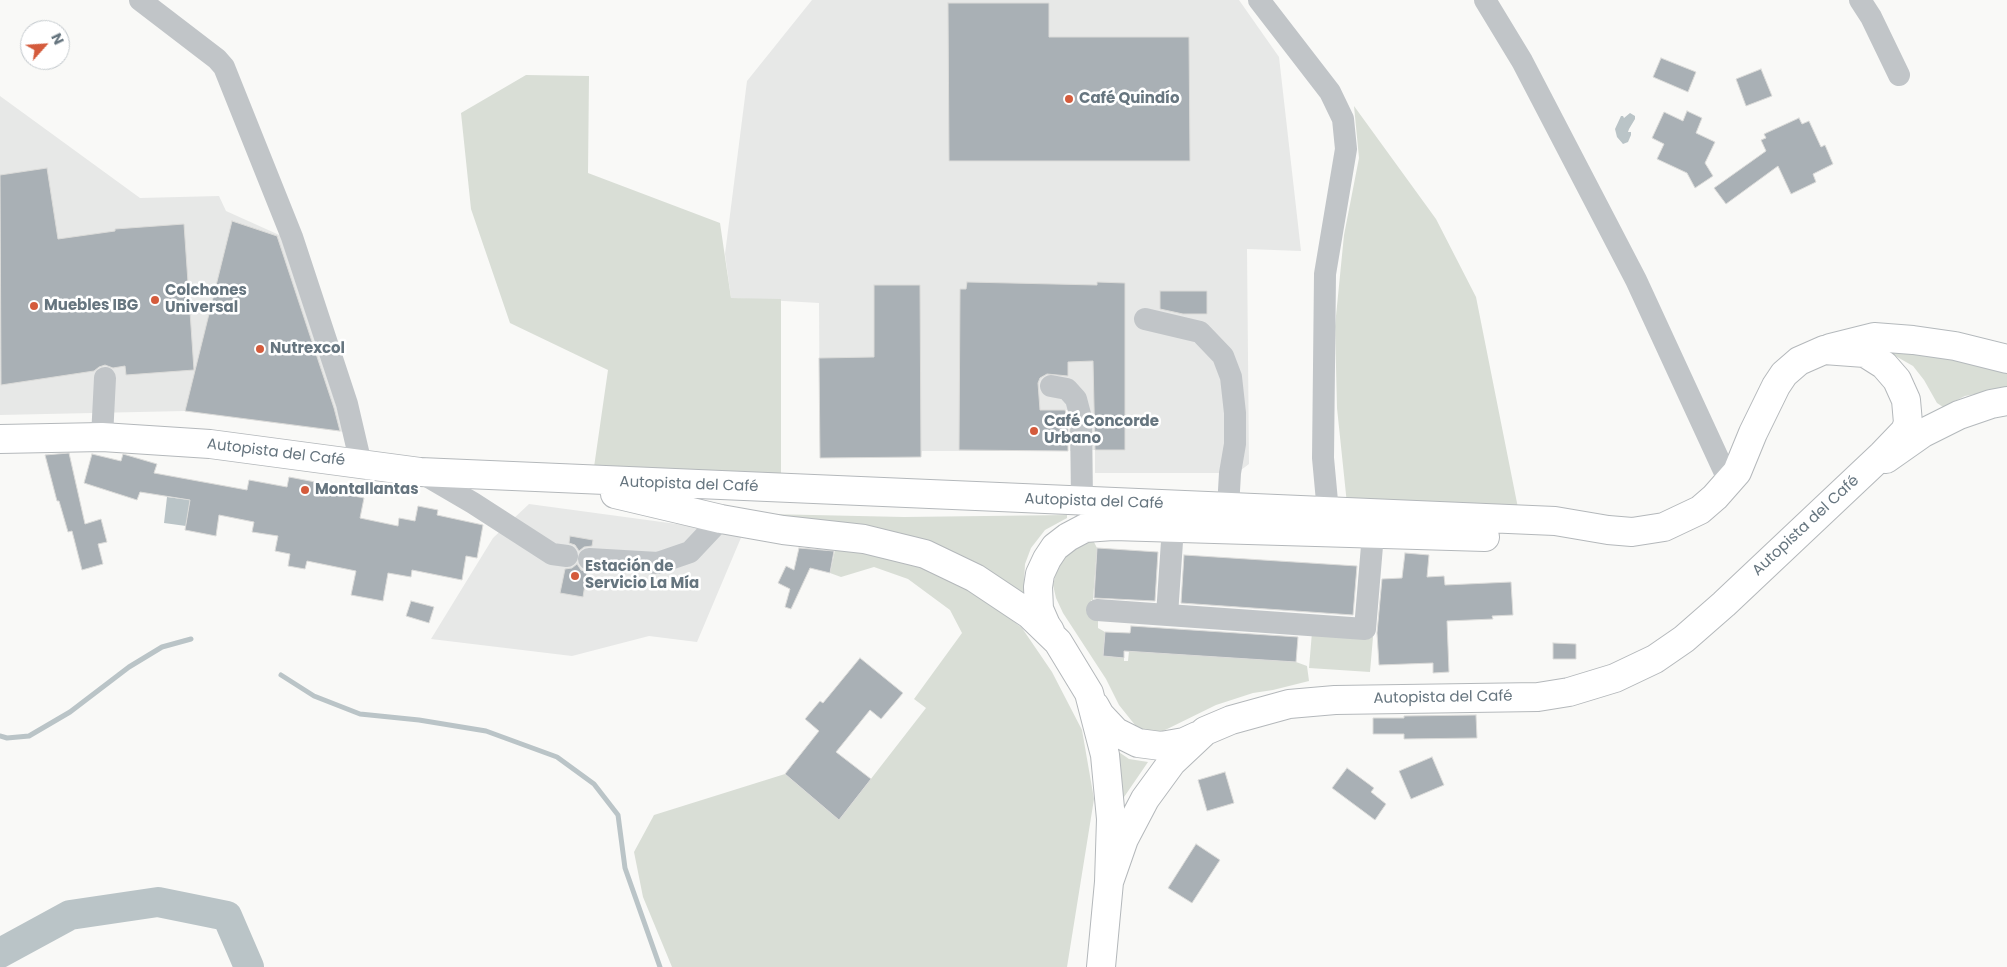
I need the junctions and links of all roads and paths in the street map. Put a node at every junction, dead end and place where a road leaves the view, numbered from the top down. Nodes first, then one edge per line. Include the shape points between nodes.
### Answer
1 (140, 0) edge
2 (1259, 0) edge
3 (1485, 0) edge
4 (1860, 0) edge
5 (1899, 75) dead end
6 (1145, 319) dead end
7 (1824, 350) junction
8 (2007, 359) edge
9 (105, 378) dead end
10 (1051, 386) dead end
11 (2007, 401) edge
12 (102, 437) junction
13 (0, 439) edge
14 (361, 464) junction
15 (420, 472) junction
16 (550, 479) junction
17 (1731, 481) junction
18 (1850, 484) junction
19 (1082, 501) junction
20 (1228, 508) junction
21 (1328, 512) junction
22 (721, 519) junction
23 (1173, 528) junction
24 (1608, 530) junction
25 (1373, 534) junction
26 (567, 556) dead end
27 (589, 559) dead end
28 (1097, 610) dead end
29 (1167, 615) junction
30 (1058, 642) junction
31 (1089, 693) junction
32 (1206, 732) junction
33 (1109, 882) junction
34 (1101, 967) edge

1 - 14 street via 224,67 292,237 347,404
2 - 21 street via 1330,92 1343,119 1346,149 1325,274 1323,458
3 - 17 street via 1522,61 1636,280
4 - 5 street
6 - 20 street via 1200,332 1224,356 1231,377 1235,413
7 - 8 main road via 1874,337 1955,346
7 - 17 main road, Autopista del Café via 1799,361 1784,374 1767,402
7 - 18 main road, Autopista del Café via 1865,353 1884,365 1897,380 1906,400 1908,423 1905,431
9 - 12 street
10 - 19 street via 1067,389 1076,399 1081,418
11 - 18 main road via 1959,415 1923,433
12 - 13 main road, Autopista del Café
12 - 14 main road, Autopista del Café via 210,444
14 - 15 main road, Autopista del Café
15 - 16 main road, Autopista del Café
15 - 26 street via 552,554
16 - 19 main road, Autopista del Café
16 - 22 main road, Autopista del Café
17 - 24 main road, Autopista del Café via 1700,510 1664,527 1632,532
18 - 32 main road, Autopista del Café via 1684,639 1655,659 1615,678 1570,692 1538,697 1335,700 1289,704 1254,712
19 - 20 main road, Autopista del Café
20 - 21 main road, Autopista del Café
21 - 24 main road, Autopista del Café via 1555,521
22 - 27 street via 690,552 658,564
22 - 30 main road, Autopista del Café via 864,539 925,554 975,578 1029,614
23 - 25 main road
23 - 29 street
23 - 30 main road via 1085,528 1055,547 1046,559 1038,587 1042,617
24 - 25 main road via 1553,539
25 - 29 street via 1365,629
28 - 29 street
30 - 31 main road, Autopista del Café
31 - 32 main road via 1100,714 1116,732 1138,743 1161,746 1184,742
31 - 33 main road, Autopista del Café via 1105,755 1111,818
32 - 33 main road, Autopista del Café via 1172,762 1145,799 1124,839
33 - 34 main road

